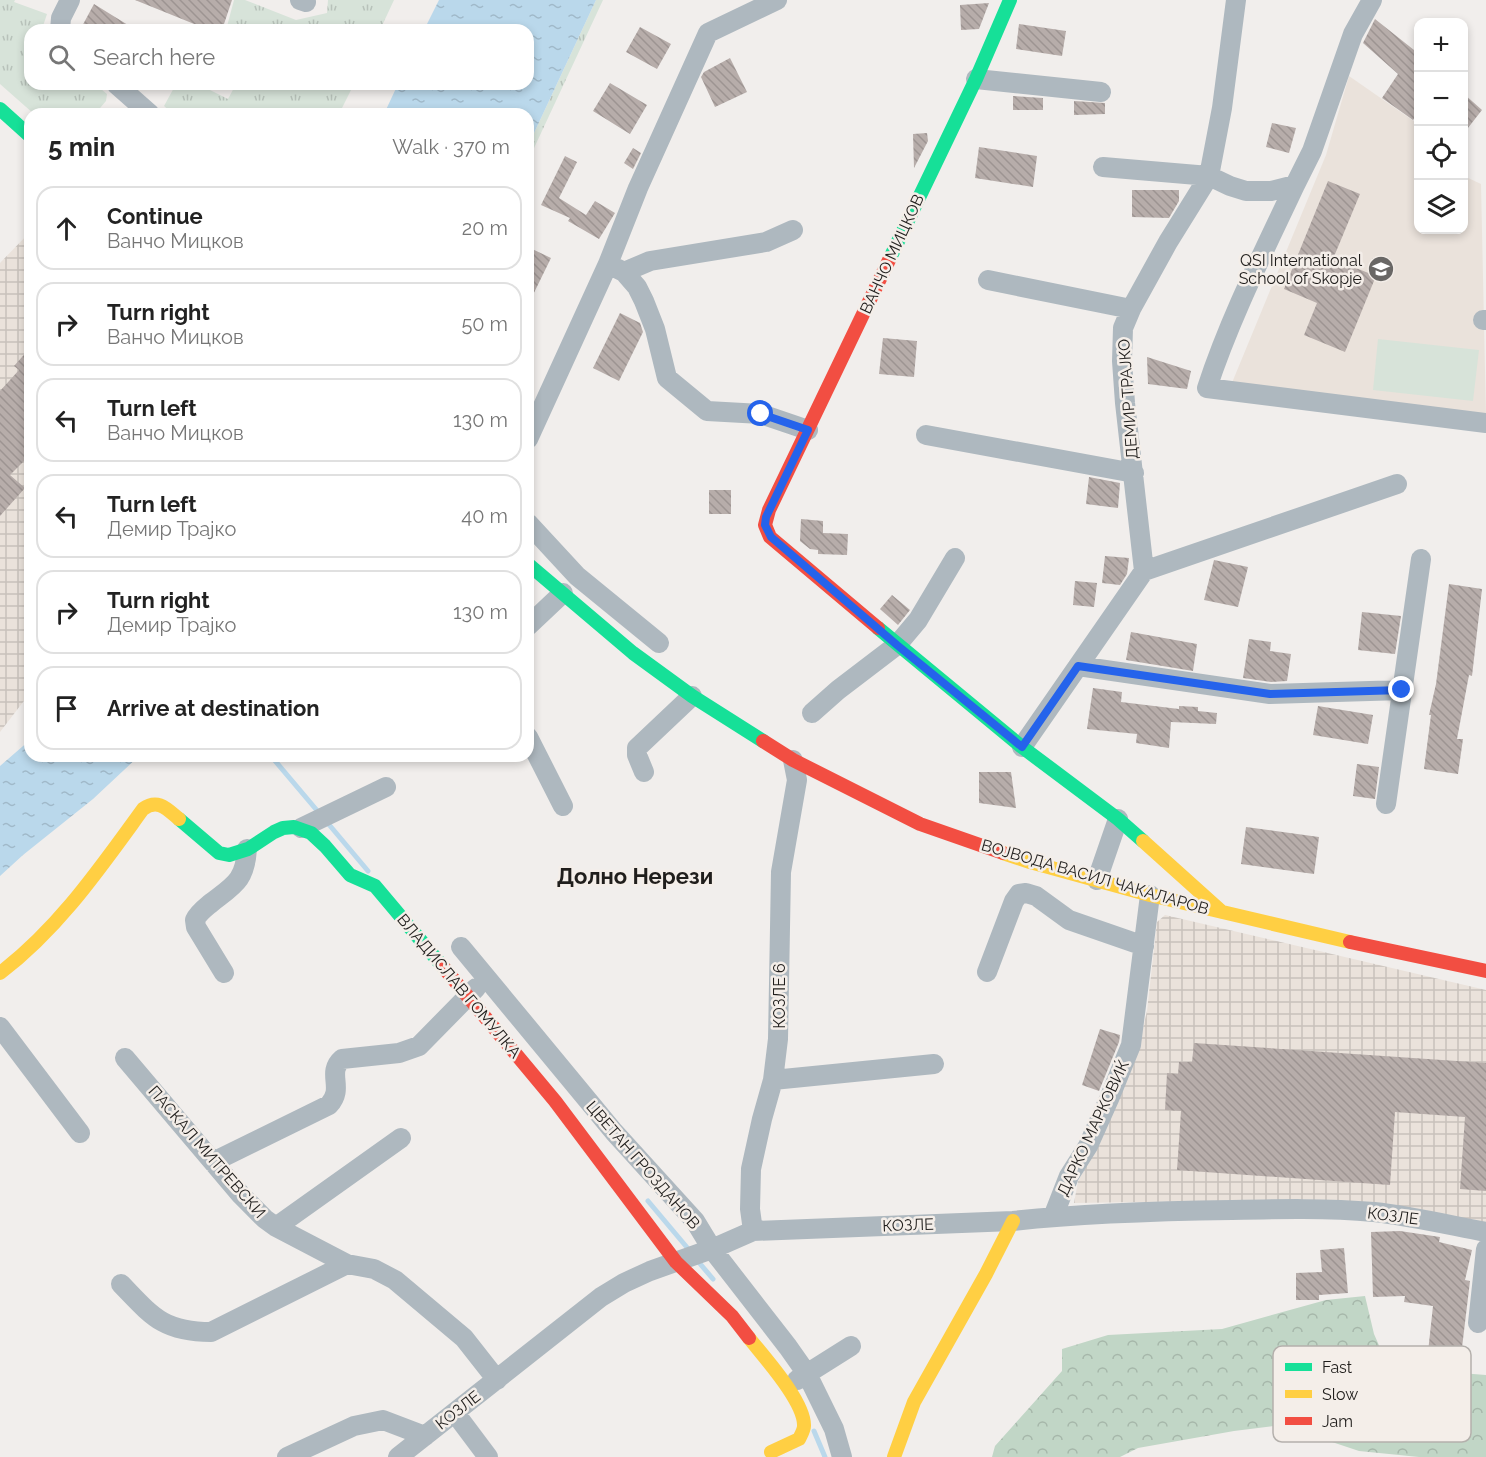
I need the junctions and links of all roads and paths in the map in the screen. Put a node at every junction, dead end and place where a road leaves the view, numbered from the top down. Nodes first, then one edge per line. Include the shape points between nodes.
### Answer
1 (70, 0) edge
2 (777, 0) edge
3 (1010, 0) edge
4 (1236, 0) edge
5 (1372, 0) edge
6 (60, 24) edge
7 (976, 79) junction
8 (123, 90) edge
9 (1101, 92) dead end
10 (143, 108) edge
11 (0, 109) edge
12 (24, 131) edge
13 (1103, 167) dead end
14 (1209, 176) junction
15 (1295, 185) junction
16 (793, 230) dead end
17 (616, 268) junction
18 (987, 280) dead end
19 (1131, 309) junction
20 (1486, 423) edge
21 (534, 427) edge
22 (808, 430) junction
23 (926, 435) dead end
24 (1134, 473) junction
25 (1397, 484) dead end
26 (534, 529) edge
27 (955, 558) dead end
28 (1421, 559) dead end
29 (534, 569) edge
30 (1144, 571) junction
31 (563, 593) junction
32 (534, 620) edge
33 (659, 644) dead end
34 (897, 645) junction
35 (1078, 666) junction
36 (1402, 690) junction
37 (692, 696) junction
38 (812, 713) dead end
39 (1022, 747) junction
40 (534, 748) edge
41 (793, 760) junction
42 (644, 772) dead end
43 (386, 788) dead end
44 (1386, 804) dead end
45 (563, 806) dead end
46 (1118, 819) junction
47 (316, 820) junction
48 (247, 849) junction
49 (1097, 880) junction
50 (1150, 895) junction
51 (1222, 912) junction
52 (1144, 946) junction
53 (460, 947) dead end
54 (1486, 971) edge
55 (987, 972) dead end
56 (0, 973) edge
57 (224, 973) dead end
58 (487, 979) junction
59 (466, 997) junction
60 (0, 1027) edge
61 (125, 1058) dead end
62 (934, 1064) dead end
63 (773, 1080) junction
64 (614, 1132) junction
65 (80, 1133) dead end
66 (401, 1138) dead end
67 (592, 1152) junction
68 (213, 1162) junction
69 (1053, 1217) junction
70 (1013, 1221) junction
71 (276, 1227) junction
72 (753, 1231) junction
73 (1486, 1232) edge
74 (712, 1249) junction
75 (1486, 1249) edge
76 (676, 1262) junction
77 (347, 1264) junction
78 (121, 1284) dead end
79 (1478, 1323) dead end
80 (851, 1346) dead end
81 (807, 1374) junction
82 (497, 1380) junction
83 (787, 1386) junction
84 (455, 1413) junction
85 (425, 1436) junction
86 (771, 1452) dead end
87 (287, 1457) edge
88 (398, 1457) edge
89 (488, 1457) edge
90 (842, 1457) edge
91 (894, 1457) edge

1 - 6 street
2 - 17 street via 708,33 638,188
3 - 7 street, ВАНЧО МИЦКОВ
4 - 14 street, ДЕМИР ТРАЈКО
5 - 15 street via 1353,34 1312,151
7 - 9 street
7 - 22 street, ВАНЧО МИЦКОВ
8 - 10 street
11 - 12 street
13 - 14 street
14 - 15 street via 1246,190 1271,191
14 - 19 street, ДЕМИР ТРАЈКО
15 - 20 street via 1250,281 1207,388
16 - 17 street via 766,242
17 - 21 street
17 - 22 street via 637,287 644,301 667,378 707,411 761,414
18 - 19 street
19 - 24 street, ДЕМИР ТРАЈКО via 1123,328 1122,361
22 - 34 street, ВАНЧО МИЦКОВ via 766,517 767,531
23 - 24 street
24 - 30 street, ДЕМИР ТРАЈКО
25 - 30 street
26 - 33 street via 577,576
27 - 34 street via 918,620
28 - 36 street
29 - 31 street, ВОЈВОДА ВАСИЛ ЧАКАЛАРОВ
30 - 35 street
31 - 32 street
31 - 37 street, ВОЈВОДА ВАСИЛ ЧАКАЛАРОВ via 633,653
34 - 38 street
34 - 39 street, ВАНЧО МИЦКОВ
35 - 36 street via 1270,694
35 - 39 street
36 - 44 street
37 - 41 street, ВОЈВОДА ВАСИЛ ЧАКАЛАРОВ
37 - 42 street via 637,748
39 - 46 street, ВАНЧО МИЦКОВ
40 - 45 street
41 - 49 street, ВОЈВОДА ВАСИЛ ЧАКАЛАРОВ via 920,824 1030,862
41 - 63 street, КОЗЛЕ 6 via 797,780 781,872 779,1025
43 - 47 street
46 - 49 street
46 - 51 street, ВАНЧО МИЦКОВ
47 - 48 street via 284,828
47 - 59 street, ВЛАДИСЛАВ ГОМУЛКА via 314,834 352,877 375,886
48 - 56 street via 235,856 219,853 162,805 147,806 67,911 19,960
48 - 57 street via 246,865 238,882 195,920
49 - 50 street, ВОЈВОДА ВАСИЛ ЧАКАЛАРОВ
50 - 51 street, ВОЈВОДА ВАСИЛ ЧАКАЛАРОВ
50 - 52 street, ДАРКО МАРКОВИЌ
51 - 54 street, ВОЈВОДА ВАСИЛ ЧАКАЛАРОВ
52 - 55 street via 1069,920 1036,896 1019,894
52 - 69 street, ДАРКО МАРКОВИЌ via 1131,1045
53 - 58 street, ЦВЕТАН ГРОЗДАНОВ
58 - 59 street
58 - 64 street, ЦВЕТАН ГРОЗДАНОВ
59 - 67 street, ВЛАДИСЛАВ ГОМУЛКА via 519,1057
59 - 68 street via 419,1046 399,1053 342,1059 334,1071 337,1091 329,1105
60 - 65 street
61 - 68 street, ПАСКАЛ МИТРЕВСКИ
62 - 63 street
63 - 72 street, КОЗЛЕ 6 via 751,1169
64 - 67 street
64 - 74 street, ЦВЕТАН ГРОЗДАНОВ via 695,1221
66 - 71 street
67 - 76 street, ВЛАДИСЛАВ ГОМУЛКА
68 - 71 street, ПАСКАЛ МИТРЕВСКИ via 241,1196
69 - 70 street, КОЗЛЕ
69 - 73 street, КОЗЛЕ via 1289,1209 1373,1212
70 - 72 street, КОЗЛЕ
70 - 91 street via 914,1402
71 - 77 street, ПАСКАЛ МИТРЕВСКИ
72 - 74 street, КОЗЛЕ
74 - 76 street, КОЗЛЕ
74 - 81 street, ЦВЕТАН ГРОЗДАНОВ
75 - 79 street
76 - 82 street, КОЗЛЕ via 600,1297
76 - 83 street, ВЛАДИСЛАВ ГОМУЛКА via 732,1316
77 - 78 street via 210,1332 174,1329 151,1316
77 - 82 street, ПАСКАЛ МИТРЕВСКИ via 374,1269 395,1280 464,1338
80 - 81 street
81 - 83 street
81 - 90 street, ЦВЕТАН ГРОЗДАНОВ via 834,1429
82 - 84 street, КОЗЛЕ
83 - 86 street, ВЛАДИСЛАВ ГОМУЛКА via 799,1407 804,1428 799,1439
84 - 85 street, КОЗЛЕ
84 - 89 street
85 - 87 street via 383,1420 354,1426
85 - 88 street, КОЗЛЕ

